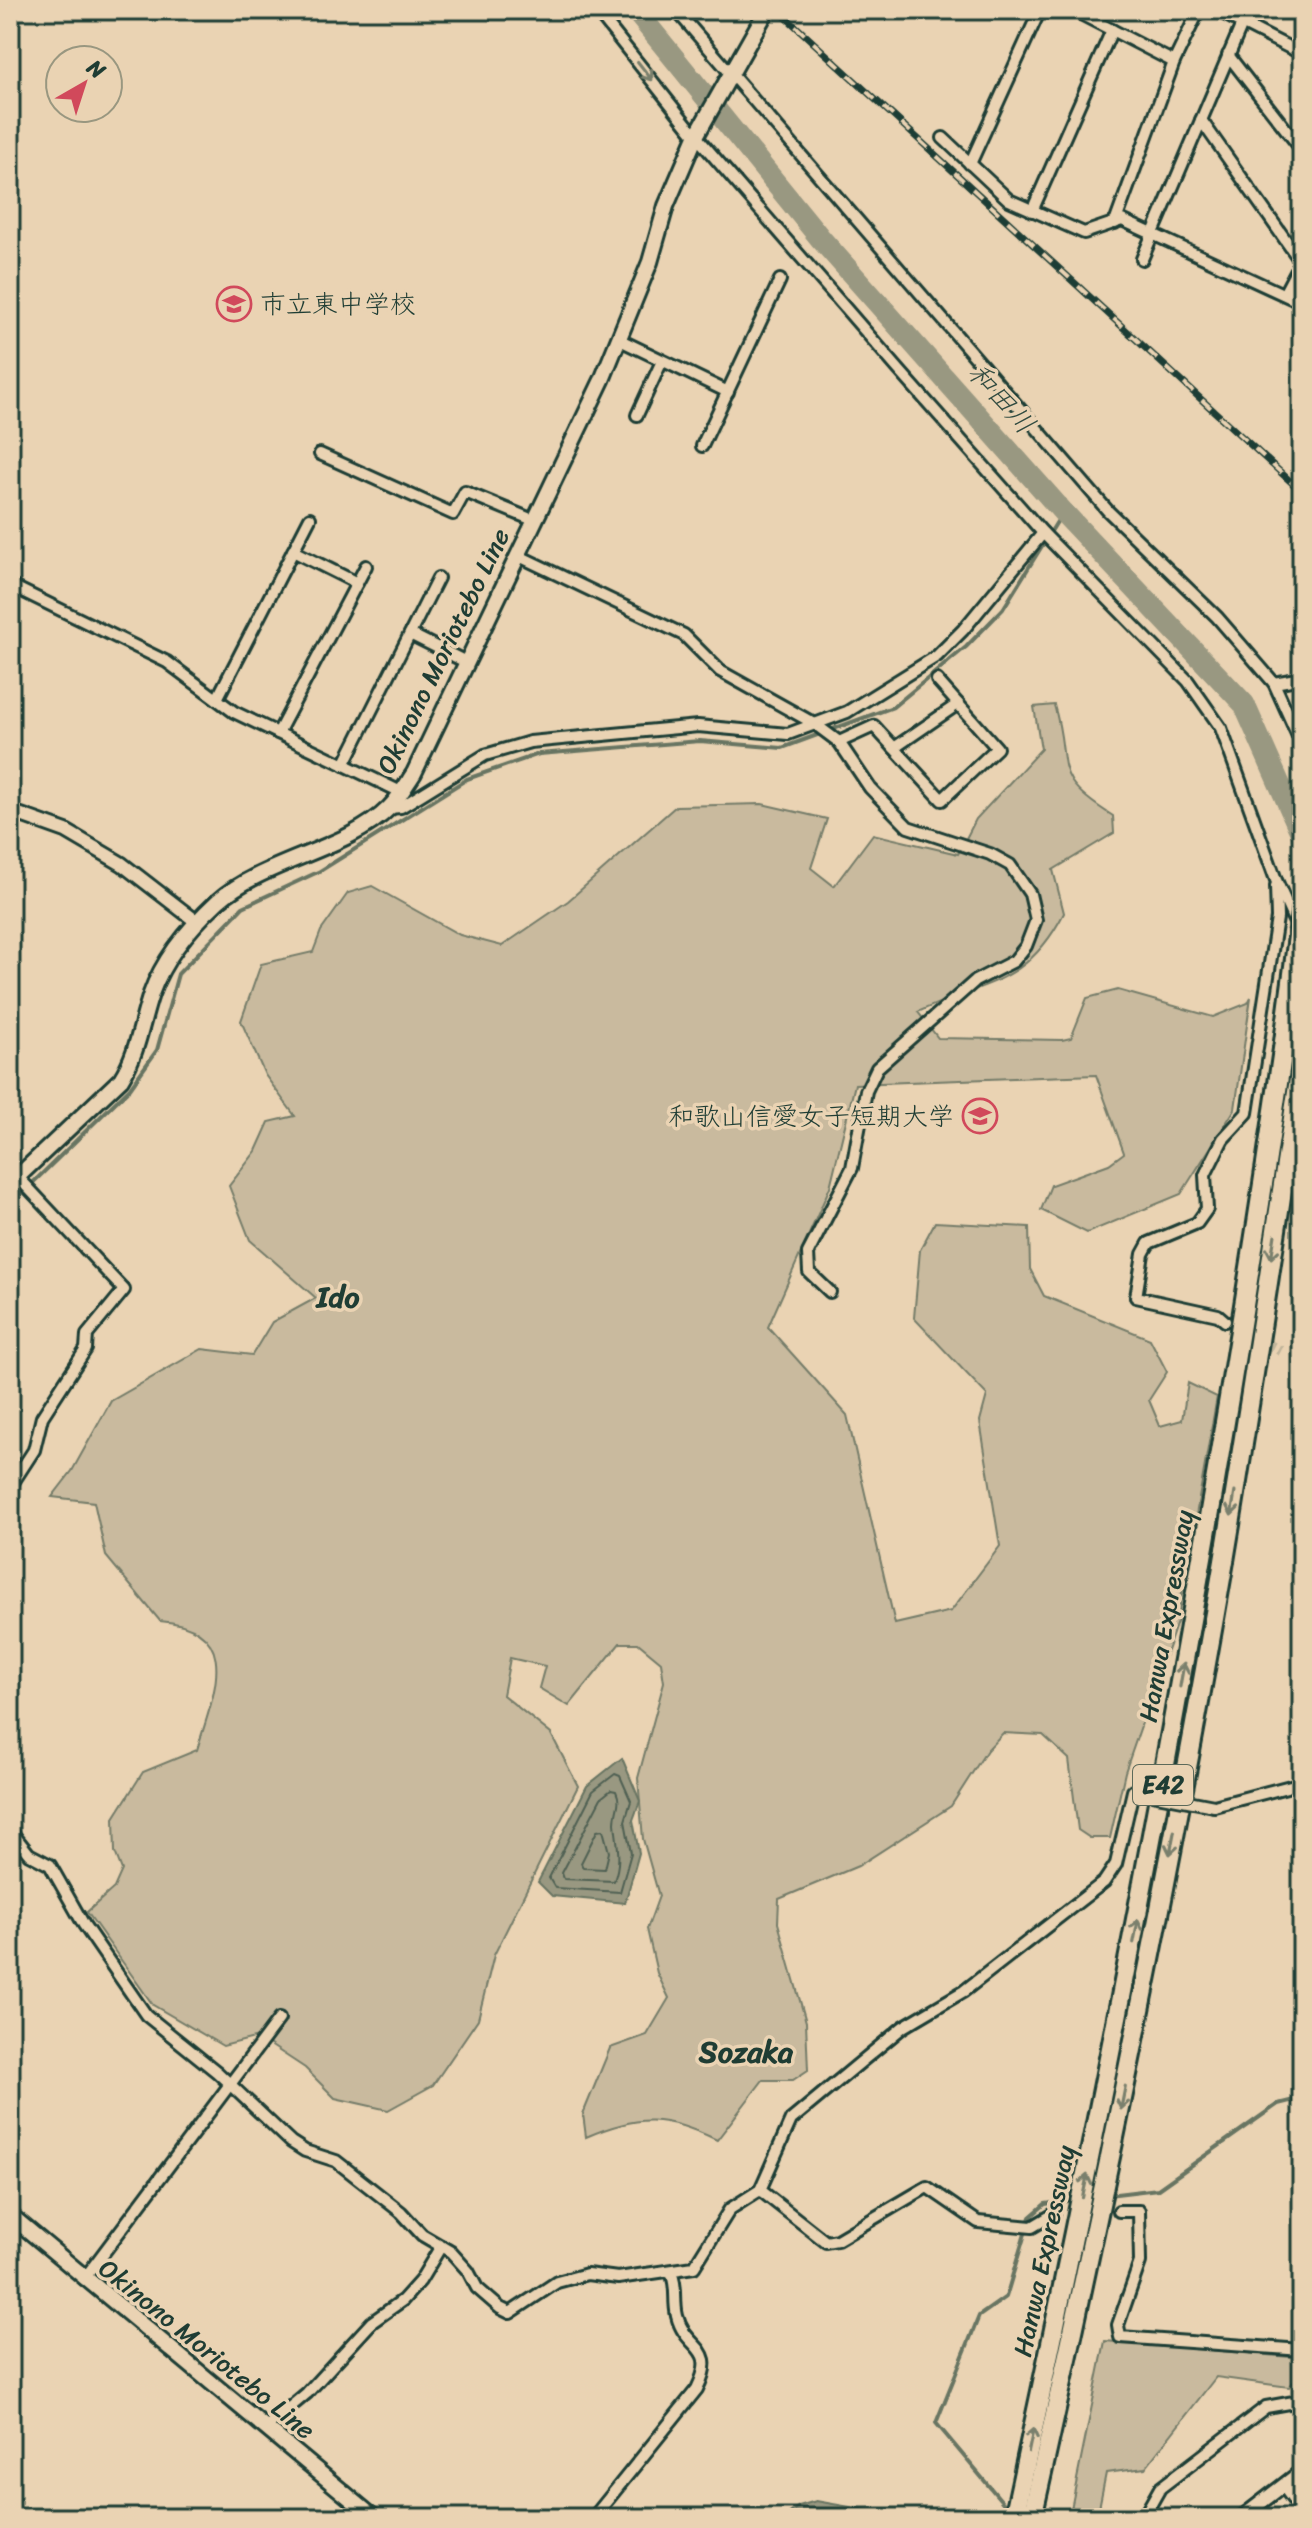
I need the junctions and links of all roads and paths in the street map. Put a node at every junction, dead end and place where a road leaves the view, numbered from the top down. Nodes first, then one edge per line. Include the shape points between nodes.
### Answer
1 (596, 10) edge
2 (676, 10) edge
3 (767, 10) edge
4 (1040, 10) edge
5 (1073, 10) edge
6 (1199, 10) edge
7 (1216, 10) edge
8 (1248, 10) edge
9 (1242, 23) junction
10 (1112, 30) junction
11 (1302, 54) edge
12 (1228, 55) junction
13 (1174, 62) junction
14 (730, 78) junction
15 (1201, 120) junction
16 (698, 133) junction
17 (943, 138) dead end
18 (1302, 150) edge
19 (970, 164) junction
20 (1032, 211) junction
21 (1115, 223) junction
22 (1153, 233) junction
23 (1142, 259) dead end
24 (1302, 261) edge
25 (780, 280) dead end
26 (1284, 294) junction
27 (1302, 303) edge
28 (618, 339) junction
29 (662, 361) junction
30 (728, 392) junction
31 (637, 415) dead end
32 (702, 446) dead end
33 (320, 454) dead end
34 (310, 518) dead end
35 (533, 520) junction
36 (1043, 533) junction
37 (293, 551) junction
38 (517, 555) junction
39 (366, 566) dead end
40 (438, 578) dead end
41 (357, 583) junction
42 (10, 585) edge
43 (410, 634) junction
44 (466, 662) junction
45 (1302, 678) edge
46 (937, 680) dead end
47 (1274, 683) junction
48 (217, 699) junction
49 (958, 704) junction
50 (815, 724) junction
51 (278, 733) junction
52 (839, 742) junction
53 (1302, 745) edge
54 (894, 748) junction
55 (344, 765) junction
56 (401, 792) junction
57 (389, 808) junction
58 (10, 811) edge
59 (1276, 880) junction
60 (1302, 906) edge
61 (197, 922) junction
62 (1302, 937) edge
63 (1302, 1060) edge
64 (14, 1180) edge
65 (830, 1292) dead end
66 (1225, 1321) tunnel mouth
67 (10, 1487) edge
68 (1302, 1783) edge
69 (10, 1830) edge
70 (279, 2019) dead end
71 (232, 2086) junction
72 (760, 2190) junction
73 (1119, 2211) dead end
74 (1054, 2214) dead end
75 (10, 2215) edge
76 (441, 2246) junction
77 (671, 2272) junction
78 (84, 2279) junction
79 (1302, 2350) edge
80 (1302, 2405) edge
81 (265, 2428) junction
82 (1302, 2471) edge
83 (1283, 2486) junction
84 (1302, 2512) edge
85 (1020, 2517) edge
86 (374, 2518) edge
87 (593, 2518) edge
88 (1143, 2518) edge
89 (1241, 2518) edge

1 -> 16 street
2 - 14 street
3 - 14 main road, Okinono Moriotebo Line
4 - 19 street
5 - 10 street
6 - 13 street
7 - 9 street
8 - 9 street
9 - 11 street
9 - 12 street
10 - 13 street
10 - 20 street
12 - 15 street
12 - 18 street
13 - 21 street
14 - 16 main road, Okinono Moriotebo Line
14 - 47 street via 1108,511 1217,617
15 - 22 street
15 - 24 street
16 - 28 main road, Okinono Moriotebo Line
16 - 36 street
17 - 19 street
19 - 20 street via 1009,200
20 - 21 street via 1084,233
21 - 22 street via 1122,220
22 - 23 street
22 - 26 street
24 - 26 street
25 - 30 street
26 - 27 street
28 - 29 street
28 - 35 main road, Okinono Moriotebo Line
29 - 30 street
29 - 31 street
30 - 32 street
33 - 35 street via 453,514 465,492
34 - 37 street
35 - 38 main road, Okinono Moriotebo Line
36 - 50 street via 937,656 847,712
36 - 59 street via 1188,681 1221,728
37 - 41 street
37 - 48 street
38 - 44 main road, Okinono Moriotebo Line
38 - 50 street via 684,635 720,671
39 - 41 street
40 - 43 street
41 - 51 street
42 - 48 street via 167,662
43 - 44 street
43 - 55 street
44 - 56 main road, Okinono Moriotebo Line
45 - 47 street
46 - 49 street
47 - 53 street
48 - 51 street
49 - 54 street
49 - 54 street via 997,748 942,800
50 - 52 street
50 - 57 street via 788,734 698,726 530,742 485,755 401,807
51 - 55 street
52 - 54 street via 874,726
52 - 65 street via 870,788 908,827 1010,865 1030,894 1036,920 1014,961 975,981 877,1068 866,1091 852,1168 808,1253 809,1272
55 - 56 street
56 - 57 main road, Okinono Moriotebo Line
57 - 61 main road, Okinono Moriotebo Line via 371,823 239,887
58 - 61 street via 66,831
59 - 62 street
59 - 66 street via 1277,918 1247,1113 1223,1139 1205,1175 1207,1209 1197,1223 1149,1243 1136,1297
85 -> 60 highway, Hanwa Expressway / E42, bridge via 1163,1788 1237,1357
61 - 64 main road, Okinono Moriotebo Line via 161,970 133,1061 121,1079
63 -> 85 highway, Hanwa Expressway / E42 via 1191,1746 1102,2203
64 - 67 street via 124,1290 87,1335 86,1349 42,1417 34,1450
68 - 72 street, bridge via 1214,1806 1133,1791 1116,1864 1104,1882 964,1991 903,2027 791,2120
69 - 71 street via 29,1854 50,1865 146,2015
70 - 71 street
71 - 76 street via 291,2142 336,2161
71 - 78 street
72 - 74 street via 826,2242 927,2187 978,2222 1032,2227
72 - 77 street via 730,2209 694,2267
73 - 79 street via 1139,2211 1140,2262 1118,2325 1120,2337
75 - 78 main road, Okinono Moriotebo Line
76 - 77 street via 468,2271 477,2288 510,2313 557,2282 587,2274 618,2278
76 - 81 street via 403,2300 372,2322 307,2393
77 - 87 street via 677,2286 677,2315 686,2335 703,2350 707,2369 697,2389
78 - 81 main road, Okinono Moriotebo Line
80 - 88 street via 1266,2407 1160,2488
81 - 86 main road, Okinono Moriotebo Line
82 - 83 street
83 - 84 street
83 - 89 street

